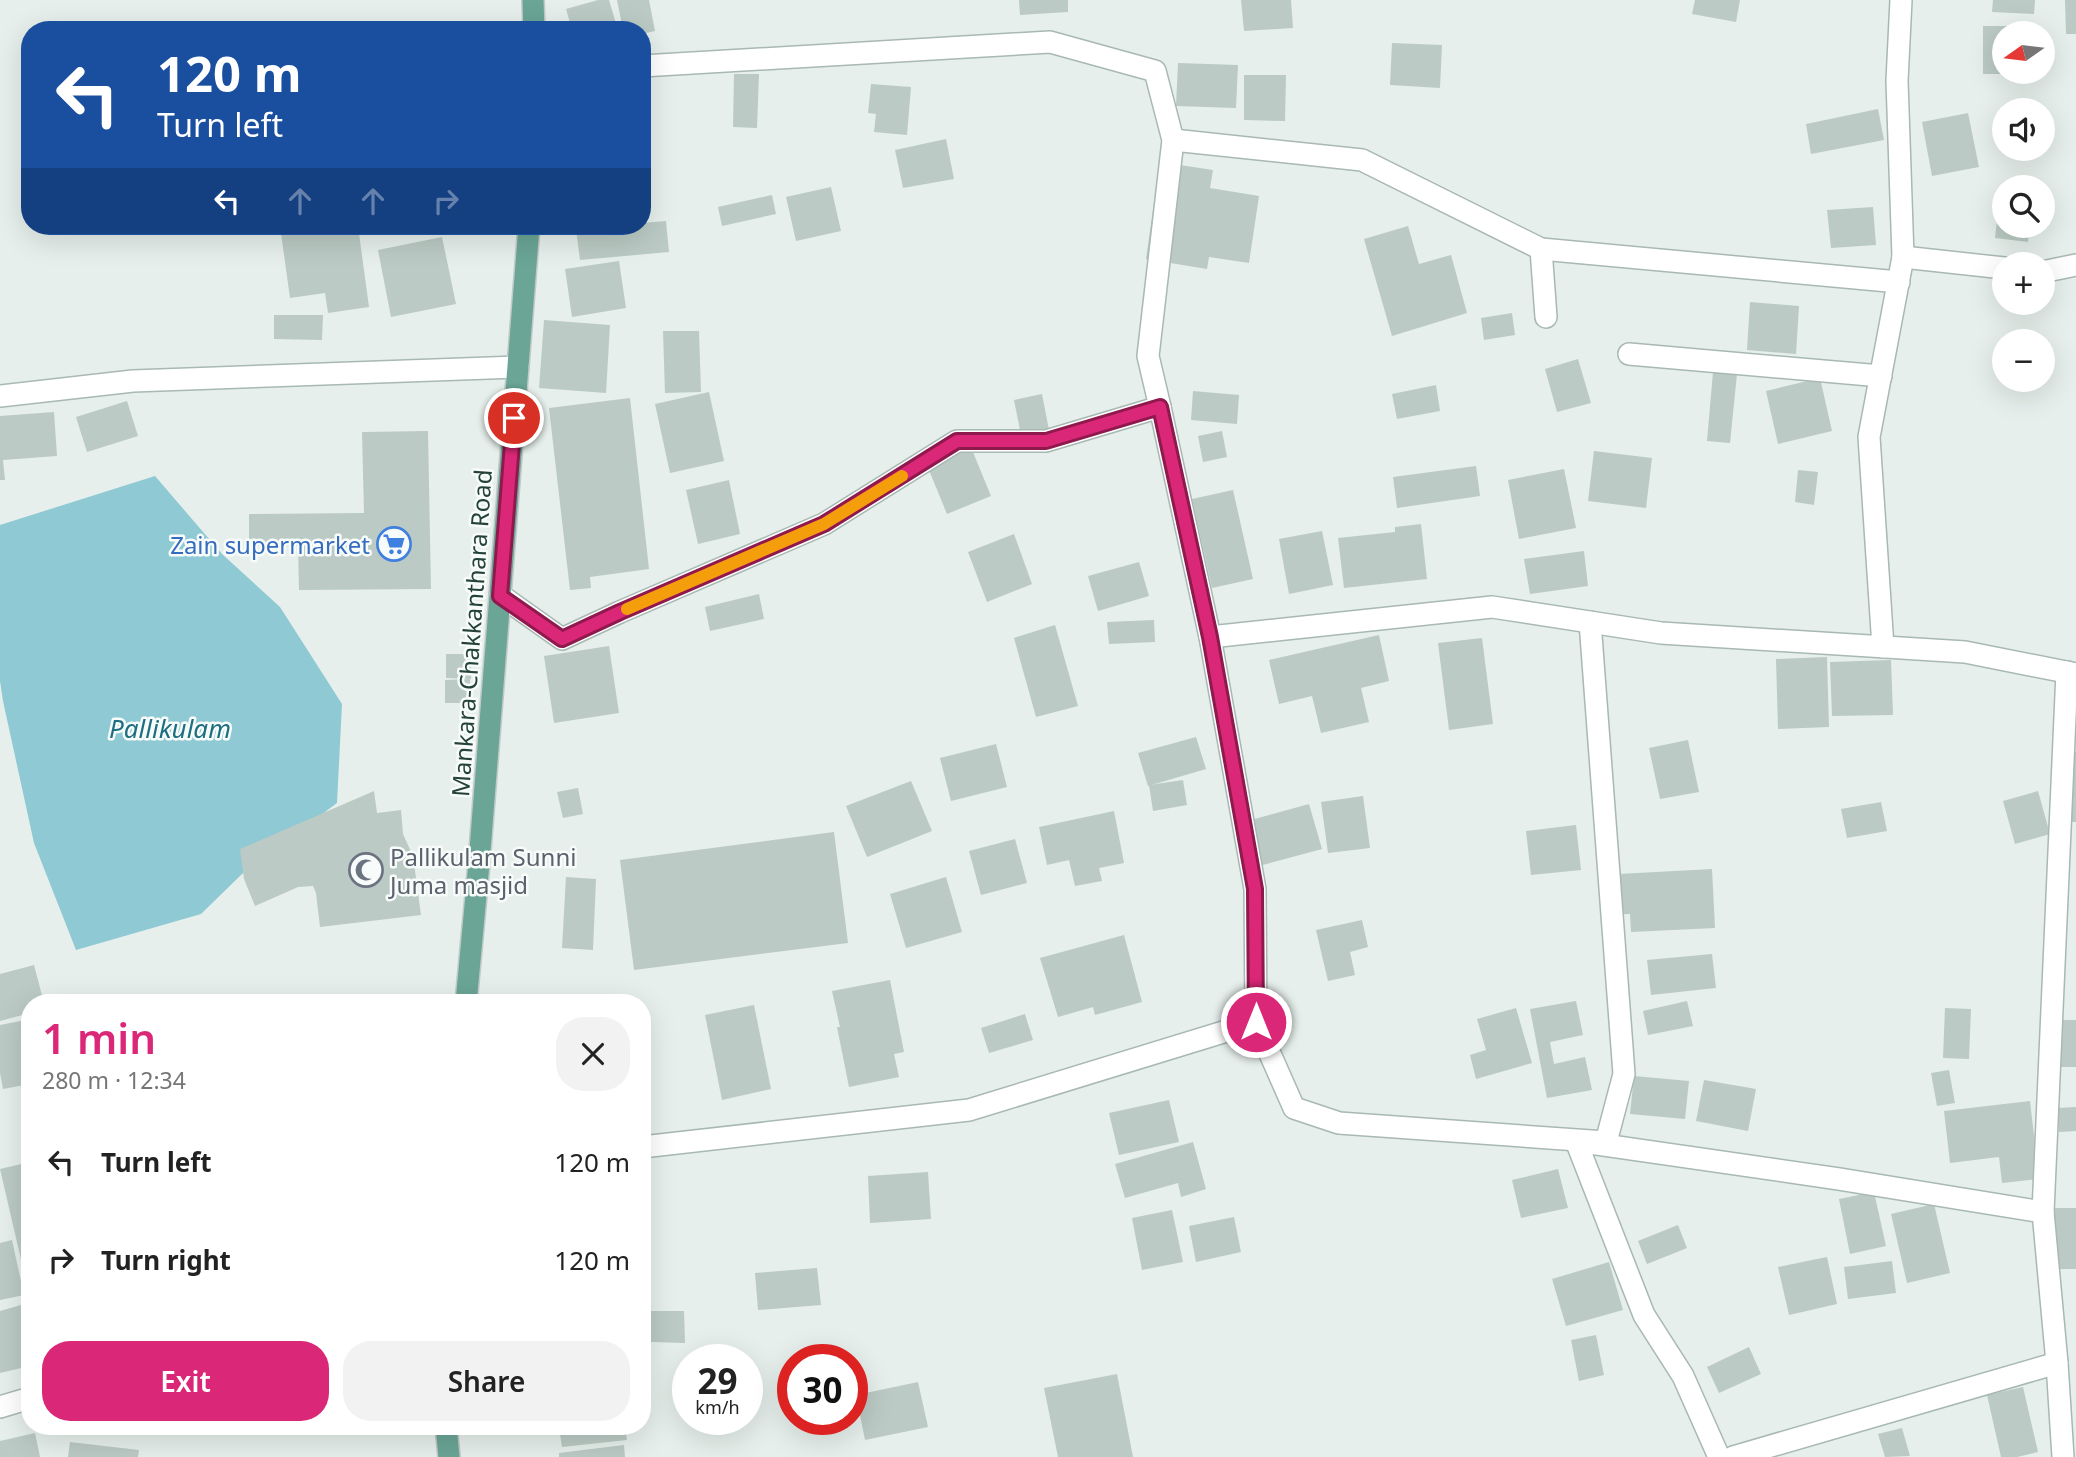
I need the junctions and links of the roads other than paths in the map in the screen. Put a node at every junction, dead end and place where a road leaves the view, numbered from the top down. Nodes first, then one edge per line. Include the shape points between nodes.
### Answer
1 (533, 0) edge
2 (1901, 0) edge
3 (534, 21) edge
4 (651, 65) edge
5 (1172, 140) junction
6 (528, 235) edge
7 (1541, 249) junction
8 (1903, 257) junction
9 (2076, 265) edge
10 (1992, 267) edge
11 (2055, 269) edge
12 (1899, 282) junction
13 (1546, 317) dead end
14 (1629, 354) dead end
15 (518, 367) junction
16 (1881, 376) junction
17 (0, 396) edge
18 (1160, 407) junction
19 (500, 596) junction
20 (1590, 622) junction
21 (1210, 637) junction
22 (1883, 647) junction
23 (2072, 673) edge
24 (467, 994) edge
25 (1256, 1022) junction
26 (1576, 1141) junction
27 (651, 1146) edge
28 (2043, 1212) junction
29 (2057, 1363) junction
30 (21, 1401) edge
31 (0, 1407) edge
32 (447, 1435) edge
33 (449, 1457) edge
34 (1719, 1457) edge
35 (1734, 1457) edge
36 (2063, 1457) edge

1 - 3 main road
2 - 8 street via 1897,81
4 - 5 street via 1050,42 1155,71
5 - 7 street via 1362,160
5 - 18 street via 1148,356
6 - 15 main road, Mankara-Chakkanthara Road
7 - 12 street
7 - 13 street
8 - 10 street
8 - 12 street
9 - 11 street
12 - 16 street
14 - 16 street
15 - 17 street via 133,380
15 - 19 main road, Mankara-Chakkanthara Road
16 - 22 street via 1870,437
18 - 19 street via 1046,441 957,441 824,524 562,639
18 - 21 street
19 - 24 main road, Mankara-Chakkanthara Road
20 - 21 street via 1492,607
20 - 22 street via 1661,633
20 - 26 street via 1624,1074 1606,1142
21 - 25 street via 1255,889
22 - 23 street via 1965,652
23 - 28 street
25 - 26 street via 1294,1108 1339,1123
25 - 27 street via 969,1110
26 - 28 street
26 - 34 street via 1644,1315 1683,1376
28 - 29 street
29 - 35 street
29 - 36 street
30 - 31 street
32 - 33 main road

